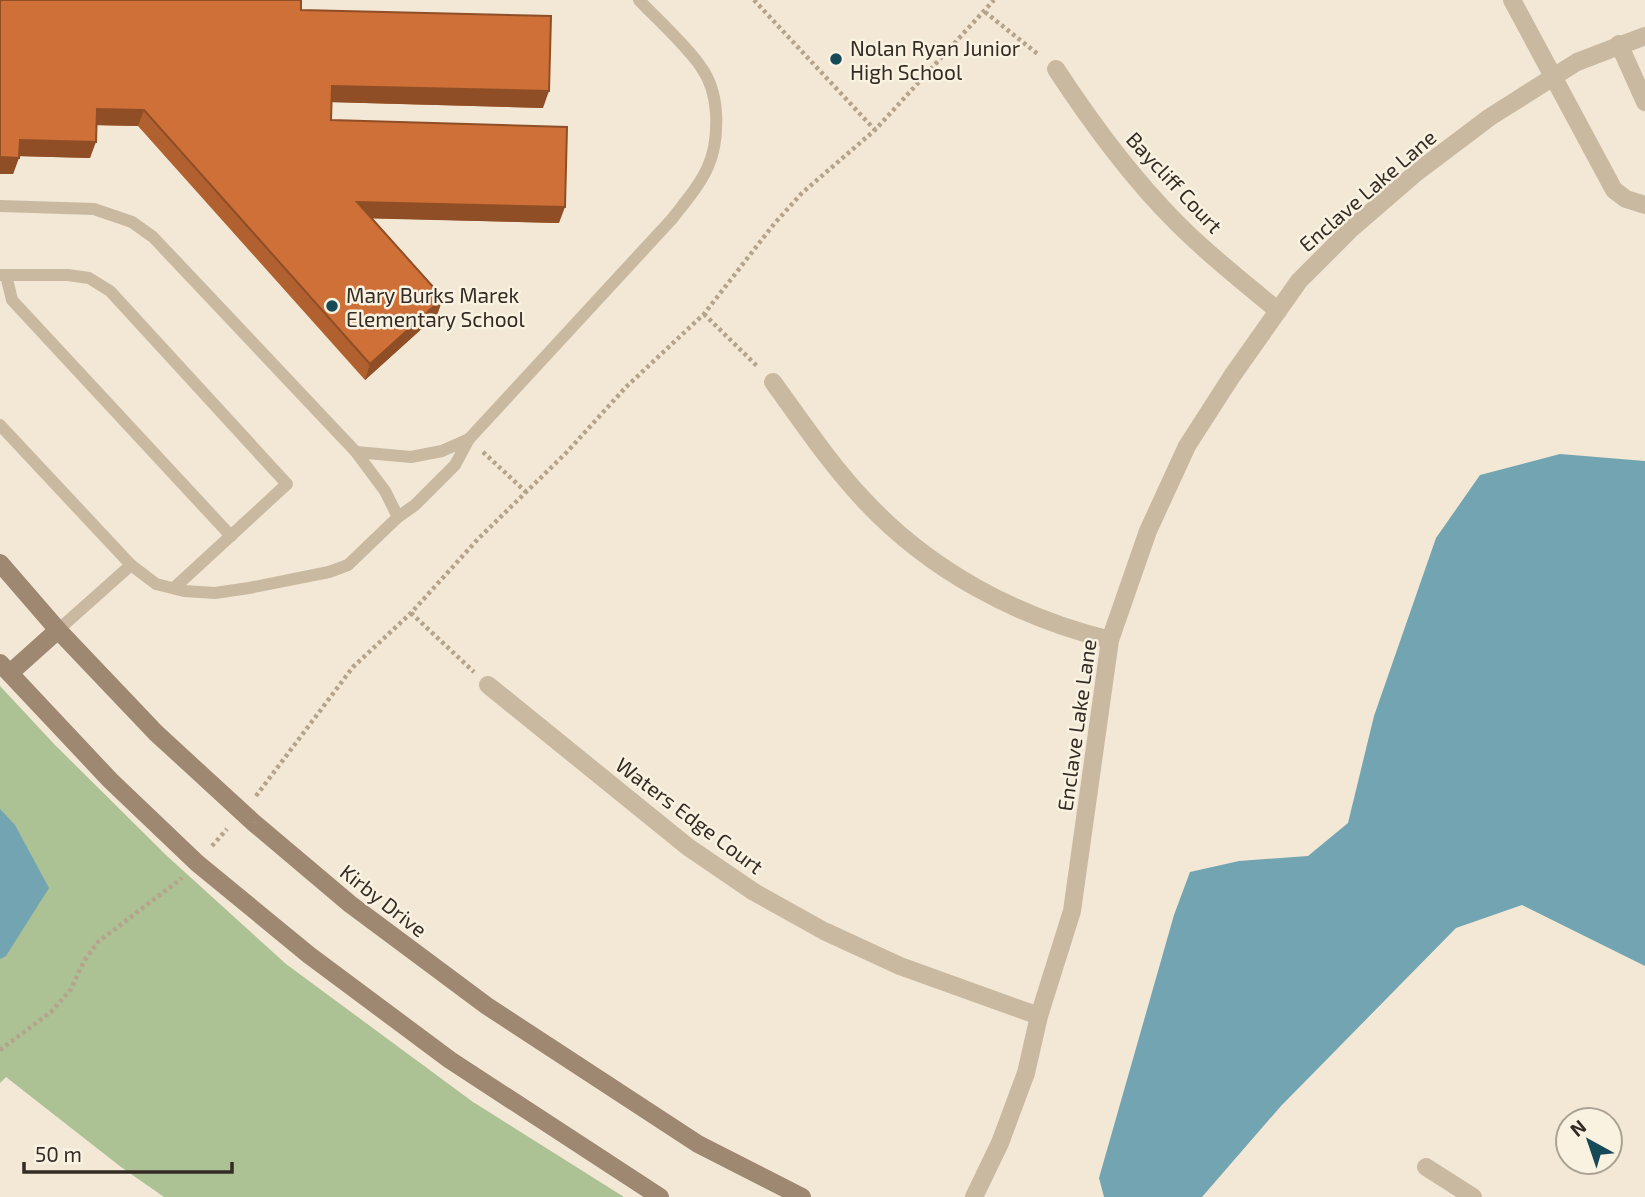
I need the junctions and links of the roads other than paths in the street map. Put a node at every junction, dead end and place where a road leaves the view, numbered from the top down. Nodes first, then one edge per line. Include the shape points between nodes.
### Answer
1 (639, 0) edge
2 (1512, 0) edge
3 (1645, 36) edge
4 (1619, 44) junction
5 (1056, 69) road end
6 (1552, 78) junction
7 (1645, 102) edge
8 (1645, 205) edge
9 (0, 206) edge
10 (3, 275) edge
11 (1278, 311) junction
12 (773, 382) road end
13 (0, 425) edge
14 (468, 439) junction
15 (356, 452) junction
16 (398, 517) junction
17 (231, 536) junction
18 (0, 563) edge
19 (131, 565) junction
20 (174, 589) junction
21 (58, 630) junction
22 (1110, 640) junction
23 (5, 668) edge
24 (488, 685) road end
25 (1038, 1016) junction
26 (1426, 1167) dead end
27 (660, 1197) edge
28 (802, 1197) edge
29 (974, 1197) edge
30 (1473, 1197) edge

1 - 14 lane via 701,67 715,95 714,155 701,183 672,219
2 - 6 street
3 - 4 street, Enclave Lake Lane
4 - 6 street, Enclave Lake Lane
4 - 7 street
5 - 11 street, Baycliff Court via 1137,180 1177,224
6 - 8 street via 1614,190
6 - 11 street, Enclave Lake Lane via 1417,172 1351,229 1299,281
9 - 15 lane via 94,209 132,222 153,237
10 - 17 lane via 12,300
10 - 17 lane via 89,278 110,291 287,484
11 - 22 street, Enclave Lake Lane via 1187,446 1148,531
12 - 22 street via 865,501 910,543 962,580 1016,609
13 - 19 lane
14 - 15 lane via 442,451 411,457
14 - 16 lane via 455,464
15 - 16 lane
16 - 20 lane via 348,565 329,572 215,593
17 - 20 lane
18 - 21 main road, Kirby Drive
19 - 20 lane via 156,584
19 - 21 lane
21 - 23 main road
21 - 28 main road, Kirby Drive via 156,733 350,904 487,1006 698,1144
22 - 25 street, Enclave Lake Lane via 1072,911
23 - 27 main road via 110,780 197,863 309,955 411,1033
24 - 25 street, Waters Edge Court via 688,847 754,892 900,966
25 - 29 street, Enclave Lake Lane via 1026,1073
26 - 30 street

